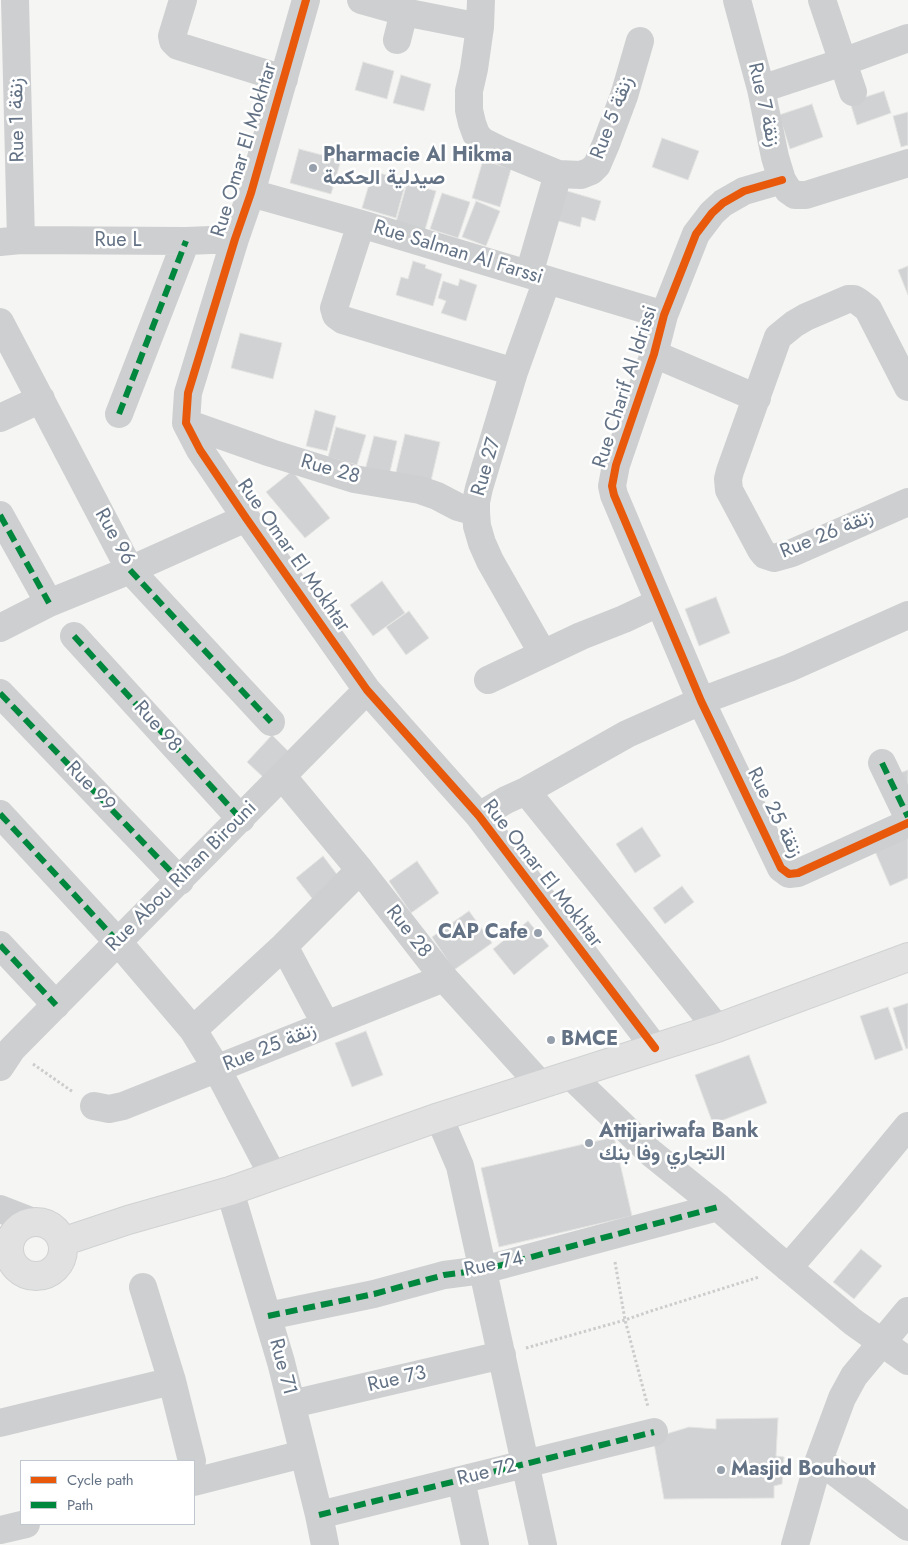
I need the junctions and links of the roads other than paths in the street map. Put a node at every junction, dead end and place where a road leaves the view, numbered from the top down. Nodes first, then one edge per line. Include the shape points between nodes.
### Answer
1 (16, 0) edge
2 (183, 0) edge
3 (306, 0) edge
4 (361, 0) edge
5 (481, 0) edge
6 (737, 0) edge
7 (822, 0) edge
8 (404, 12) junction
9 (480, 27) junction
10 (908, 38) edge
11 (397, 40) dead end
12 (640, 41) dead end
13 (843, 62) junction
14 (284, 79) junction
15 (761, 89) junction
16 (853, 92) dead end
17 (908, 163) edge
18 (558, 174) junction
19 (782, 180) junction
20 (251, 193) junction
21 (361, 224) junction
22 (235, 239) junction
23 (10, 241) edge
24 (186, 241) junction
25 (538, 277) junction
26 (664, 315) junction
27 (0, 322) edge
28 (654, 354) junction
29 (514, 372) junction
30 (907, 384) edge
31 (757, 398) junction
32 (40, 399) junction
33 (119, 414) dead end
34 (0, 418) edge
35 (186, 423) junction
36 (908, 502) edge
37 (476, 512) junction
38 (0, 515) edge
39 (246, 518) junction
40 (130, 570) junction
41 (658, 602) junction
42 (49, 603) junction
43 (908, 615) edge
44 (0, 628) edge
45 (74, 636) dead end
46 (543, 654) junction
47 (488, 680) dead end
48 (367, 690) junction
49 (0, 692) edge
50 (701, 701) junction
51 (271, 722) dead end
52 (882, 763) dead end
53 (282, 776) junction
54 (526, 791) junction
55 (0, 814) edge
56 (479, 816) junction
57 (908, 817) edge
58 (241, 819) junction
59 (908, 823) edge
60 (360, 870) junction
61 (180, 881) junction
62 (118, 942) junction
63 (0, 945) edge
64 (284, 946) junction
65 (908, 957) edge
66 (444, 978) junction
67 (56, 1005) junction
68 (326, 1025) junction
69 (717, 1028) junction
70 (193, 1030) junction
71 (654, 1048) junction
72 (6, 1058) edge
73 (217, 1069) junction
74 (570, 1075) junction
75 (540, 1084) junction
76 (94, 1106) road end
77 (439, 1117) junction
78 (908, 1126) edge
79 (273, 1176) junction
80 (230, 1191) junction
81 (718, 1207) junction
82 (0, 1208) edge
83 (36, 1222) junction
84 (62, 1242) junction
85 (7, 1259) edge
86 (788, 1268) junction
87 (483, 1270) junction
88 (143, 1287) dead end
89 (908, 1311) edge
90 (268, 1316) junction
91 (882, 1344) junction
92 (502, 1355) junction
93 (908, 1361) edge
94 (172, 1381) junction
95 (292, 1404) junction
96 (0, 1423) edge
97 (654, 1432) road end
98 (303, 1454) junction
99 (191, 1460) edge
100 (819, 1460) junction
101 (526, 1463) junction
102 (195, 1473) edge
103 (461, 1480) junction
104 (319, 1515) junction
105 (908, 1527) edge
106 (325, 1545) edge
107 (475, 1545) edge
108 (543, 1545) edge
109 (795, 1545) edge

1 - 23 street, Rue 1 زنقة
2 - 14 street via 172,36 178,46
3 - 14 street, Rue Omar El Mokhtar
4 - 8 street
5 - 9 street, Rue 5 زنقة
6 - 15 street, Rue 7 زنقة
7 - 13 street
8 - 9 street
8 - 11 street
9 - 18 street, Rue 5 زنقة via 469,91 469,110 476,134 491,146
10 - 13 street
12 - 18 street, Rue 5 زنقة via 624,96 597,165 581,175
13 - 15 street
13 - 16 street
14 - 20 street, Rue Omar El Mokhtar
15 - 19 street, Rue 7 زنقة
17 - 19 street via 806,195 790,192
18 - 25 street, Rue 27
19 - 26 street, Rue Charif Al Idrissi via 744,191 712,212 696,234
20 - 21 street, Rue Salman Al Farssi
20 - 22 street, Rue Omar El Mokhtar
21 - 25 street, Rue Salman Al Farssi
21 - 29 street via 334,308 336,315 343,320
22 - 24 street, Rue L
22 - 35 street, Rue Omar El Mokhtar via 188,393
23 - 24 street, Rue L
24 - 33 street
25 - 26 street, Rue Salman Al Farssi
25 - 29 street, Rue 27
26 - 28 street, Rue Charif Al Idrissi
27 - 32 street, Rue 96
28 - 31 street
28 - 41 street, Rue Charif Al Idrissi via 616,465 612,486 616,503
29 - 37 street, Rue 27 via 479,488
30 - 31 street, Rue 26 زنقة via 868,309 854,299 848,299 806,317 778,337
31 - 36 street, Rue 26 زنقة via 728,483 765,555 779,558
32 - 34 street
32 - 40 street, Rue 96
35 - 37 street, Rue 28 via 354,479 420,490 458,508
35 - 39 street, Rue Omar El Mokhtar via 200,450
37 - 46 street, Rue 27 via 477,526 490,561
38 - 42 street
39 - 40 street
39 - 48 street, Rue Omar El Mokhtar
40 - 42 street
40 - 51 street, Rue 96
41 - 46 street
41 - 50 street, Rue Charif Al Idrissi
42 - 44 street
43 - 50 street via 789,668
45 - 58 street, Rue 98
46 - 47 street
48 - 53 street, Rue Abou Rihan Birouni
48 - 56 street, Rue Omar El Mokhtar
49 - 61 street, Rue 99
50 - 54 street via 627,734
50 - 59 street, Rue 25 زنقة via 786,873 798,873
52 - 57 street
53 - 58 street, Rue Abou Rihan Birouni
53 - 60 street, Rue 28
54 - 56 street
54 - 69 street, Rue Omar El Mokhtar
55 - 62 street
56 - 71 street, Rue Omar El Mokhtar
58 - 61 street, Rue Abou Rihan Birouni
60 - 64 street
60 - 66 street, Rue 28
61 - 62 street, Rue Abou Rihan Birouni
62 - 67 street, Rue Abou Rihan Birouni
62 - 70 street
63 - 67 street
64 - 68 street
64 - 70 street
65 - 69 main road
66 - 68 street, Rue 25 زنقة
66 - 75 street, Rue 28
67 - 72 street, Rue Abou Rihan Birouni
68 - 73 street, Rue 25 زنقة
69 - 71 main road
70 - 73 street
71 - 74 main road
73 - 76 street, Rue 25 زنقة via 123,1106 109,1109
73 - 79 street
74 - 75 main road
74 - 81 street via 651,1153
75 - 77 main road
77 - 79 main road
77 - 87 street via 460,1166
78 - 86 street
79 - 80 main road
80 - 84 main road
80 - 90 street, Rue 71
81 - 86 street
81 - 87 street, Rue 74
82 - 83 street
83 - 84 main road via 52,1228
83 - 85 main road via 23,1226 13,1235
84 - 85 main road via 60,1262 45,1275 25,1274
86 - 91 street
87 - 90 street, Rue 74 via 444,1275 374,1294
87 - 92 street
88 - 94 street
89 - 91 street
90 - 95 street, Rue 71
91 - 93 street
91 - 100 street via 854,1376 842,1398
92 - 95 street, Rue 73
92 - 101 street
94 - 96 street
94 - 99 street
95 - 98 street, Rue 71
97 - 101 street, Rue 72
98 - 102 street
98 - 104 street, Rue 71
100 - 105 street
100 - 109 street
101 - 103 street, Rue 72
101 - 108 street
103 - 104 street, Rue 72
103 - 107 street
104 - 106 street, Rue 71

